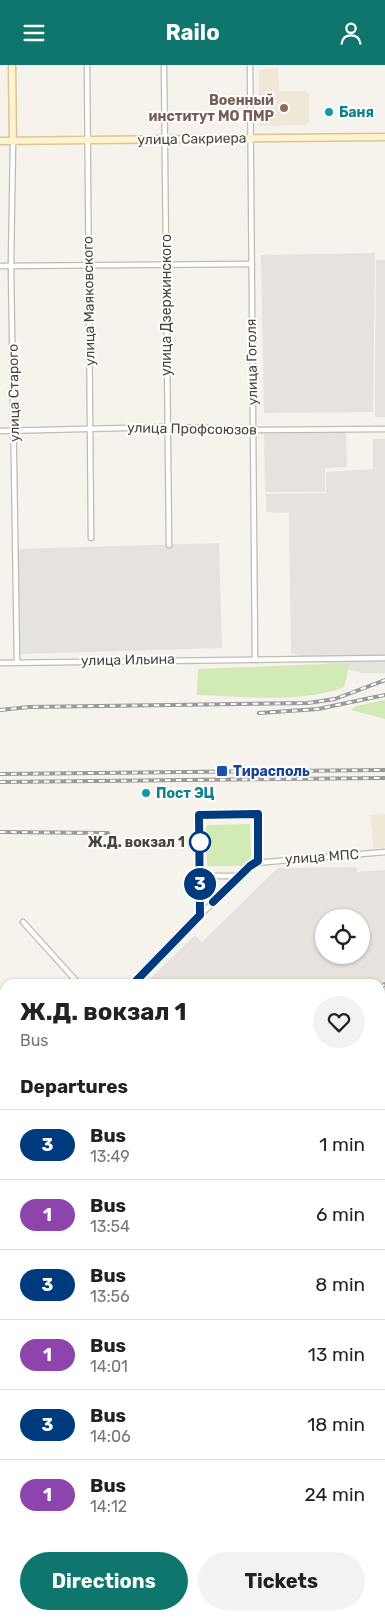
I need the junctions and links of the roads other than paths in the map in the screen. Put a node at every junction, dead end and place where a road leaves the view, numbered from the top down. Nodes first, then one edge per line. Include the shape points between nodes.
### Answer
1 (12, 65) edge
2 (87, 65) edge
3 (164, 65) edge
4 (250, 65) edge
5 (385, 137) edge
6 (165, 139) junction
7 (251, 139) junction
8 (88, 140) junction
9 (0, 141) edge
10 (13, 141) junction
11 (89, 264) junction
12 (166, 264) junction
13 (252, 264) junction
14 (0, 266) edge
15 (11, 266) junction
16 (167, 427) junction
17 (91, 428) junction
18 (253, 429) junction
19 (385, 429) edge
20 (0, 431) edge
21 (15, 431) junction
22 (91, 538) dead end
23 (169, 545) dead end
24 (385, 658) edge
25 (255, 659) junction
26 (17, 662) junction
27 (0, 663) edge
28 (385, 852) edge
29 (258, 861) junction
30 (200, 876) junction
31 (240, 876) junction
32 (200, 915) junction
33 (23, 922) dead end
34 (74, 979) edge
35 (138, 979) edge

1 - 10 street, улица Старого
2 - 8 street, улица Маяковского
3 - 6 street, улица Дзержинского
4 - 7 street, улица Гоголя
5 - 7 street, улица Сакриера
6 - 7 street, улица Сакриера
6 - 8 street, улица Сакриера
6 - 12 street, улица Дзержинского
7 - 13 street, улица Гоголя
8 - 10 street, улица Сакриера
8 - 11 street, улица Маяковского
9 - 10 street, улица Сакриера
10 - 15 street, улица Старого
11 - 12 street
11 - 15 street
11 - 17 street, улица Маяковского
12 - 13 street
12 - 16 street, улица Дзержинского
13 - 18 street, улица Гоголя
14 - 15 street
15 - 21 street, улица Старого
16 - 17 street, улица Профсоюзов
16 - 18 street, улица Профсоюзов
16 - 23 street, улица Дзержинского
17 - 21 street, улица Профсоюзов
17 - 22 street, улица Маяковского
18 - 19 street, улица Профсоюзов
18 - 25 street, улица Гоголя
20 - 21 street, улица Профсоюзов
21 - 26 street, улица Старого
24 - 25 street, улица Ильина
25 - 26 street, улица Ильина
26 - 27 street, улица Ильина
28 - 29 street, улица МПС
29 - 30 street via 258,814 199,815
29 - 31 street
30 - 31 street
30 - 32 street
31 - 32 street
32 - 35 street
33 - 34 street

